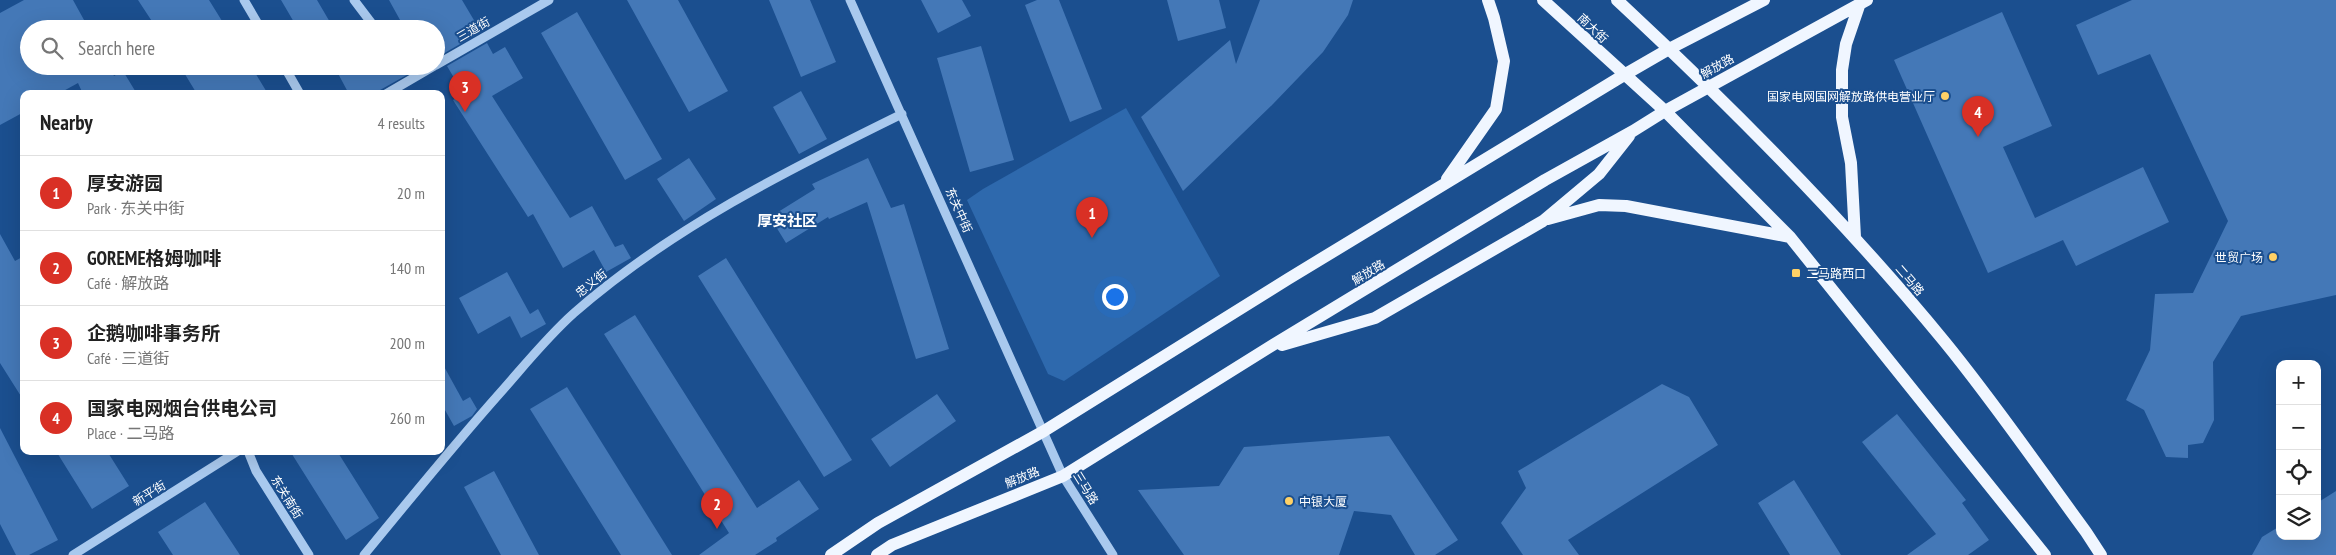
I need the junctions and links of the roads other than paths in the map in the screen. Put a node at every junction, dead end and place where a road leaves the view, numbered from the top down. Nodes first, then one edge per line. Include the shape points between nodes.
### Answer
1 (244, 0) edge
2 (354, 0) edge
3 (549, 0) edge
4 (850, 0) edge
5 (1488, 0) edge
6 (1543, 0) edge
7 (1617, 0) edge
8 (1764, 0) edge
9 (1864, 2) edge
10 (256, 20) edge
11 (369, 20) edge
12 (1669, 49) junction
13 (445, 60) edge
14 (289, 75) edge
15 (419, 75) edge
16 (1624, 75) junction
17 (1709, 86) junction
18 (298, 90) edge
19 (393, 90) edge
20 (1665, 111) junction
21 (902, 114) junction
22 (1632, 132) junction
23 (1444, 183) junction
24 (1543, 221) junction
25 (1790, 237) junction
26 (1855, 237) junction
27 (1268, 348) junction
28 (1044, 431) junction
29 (232, 455) edge
30 (250, 455) edge
31 (1063, 476) junction
32 (73, 555) edge
33 (309, 555) edge
34 (364, 555) edge
35 (832, 555) edge
36 (877, 555) edge
37 (1113, 555) edge
38 (2044, 555) edge
39 (2101, 555) edge

1 - 10 street
2 - 11 street
3 - 13 street, 三道街
4 - 21 street, 东关中街
5 - 23 main road via 1504,61 1496,109
6 - 16 main road, 南大街
7 - 12 main road
8 - 12 main road
9 - 17 main road, 解放路
9 - 26 main road via 1846,44 1842,70 1842,117 1851,163
12 - 16 main road
12 - 17 main road, 二马路
14 - 18 street
15 - 19 street, 三道街
16 - 20 main road
16 - 23 main road
17 - 20 main road, 解放路
17 - 26 main road, 二马路
20 - 22 main road, 解放路
20 - 25 main road
21 - 28 street, 东关中街
21 - 34 street, 忠义街 via 779,174 680,234 634,265 573,314 442,459
22 - 24 main road via 1599,174
22 - 27 main road, 解放路 via 1545,180
23 - 28 main road
24 - 25 main road via 1598,205 1626,206
24 - 27 main road via 1375,318
25 - 38 main road
26 - 39 main road, 二马路 via 1945,342
27 - 31 main road, 解放路
28 - 31 street, 三马路
28 - 35 main road via 878,523
29 - 32 street, 新平街
30 - 33 street, 东关南街 via 256,471
31 - 36 main road, 解放路 via 892,545
31 - 37 street, 三马路

